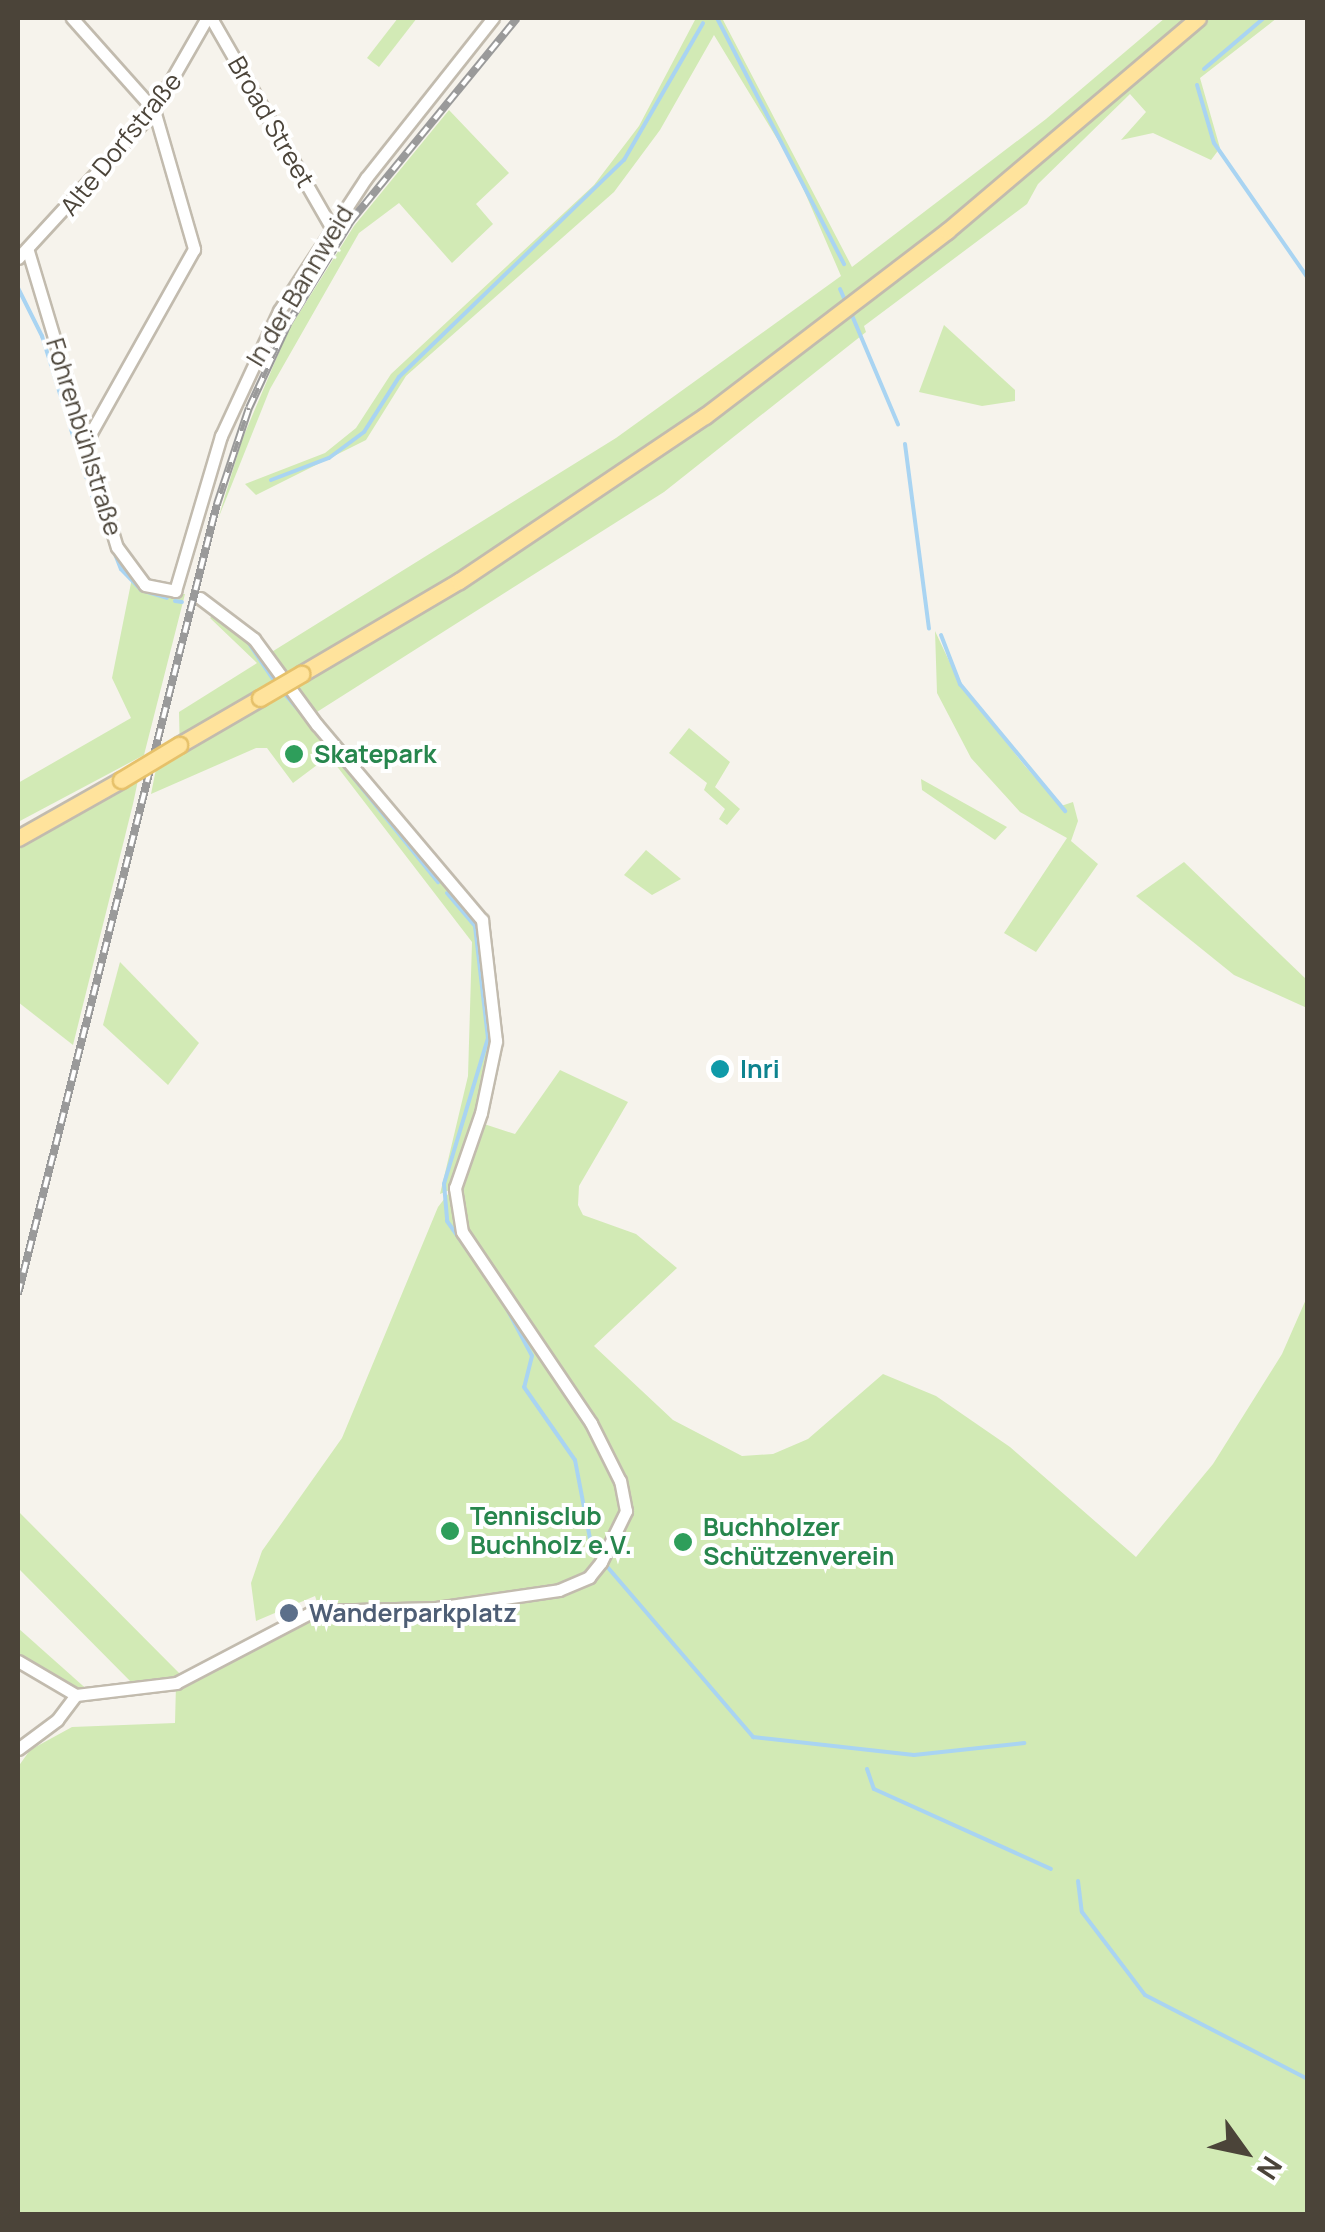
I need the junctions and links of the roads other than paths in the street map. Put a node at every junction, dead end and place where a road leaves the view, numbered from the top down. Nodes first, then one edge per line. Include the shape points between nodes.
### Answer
1 (72, 18) edge
2 (209, 18) edge
3 (494, 18) edge
4 (1198, 18) edge
5 (154, 110) junction
6 (331, 227) junction
7 (23, 255) edge
8 (86, 440) junction
9 (176, 591) joint
10 (200, 598) dead end
11 (18, 838) edge
12 (18, 1662) edge
13 (76, 1695) junction
14 (18, 1749) edge

1 - 5 street
2 - 5 street, Alte Dorfstraße
2 - 6 street, Broad Street
3 - 6 street, In der Bannweid
4 - 11 main road, bridge via 837,318 589,496
5 - 7 street, Alte Dorfstraße
5 - 8 street via 194,249
6 - 9 street, In der Bannweid via 241,386
7 - 8 street, Fohrenbühlstraße
8 - 9 street, Fohrenbühlstraße via 130,573 146,585
10 - 13 street via 254,639 317,725 482,920 496,1041 455,1188 462,1232 479,1266 536,1336 620,1481 626,1511 589,1576 545,1594 436,1608 333,1608 255,1637 176,1683
12 - 13 street
13 - 14 street via 57,1720

